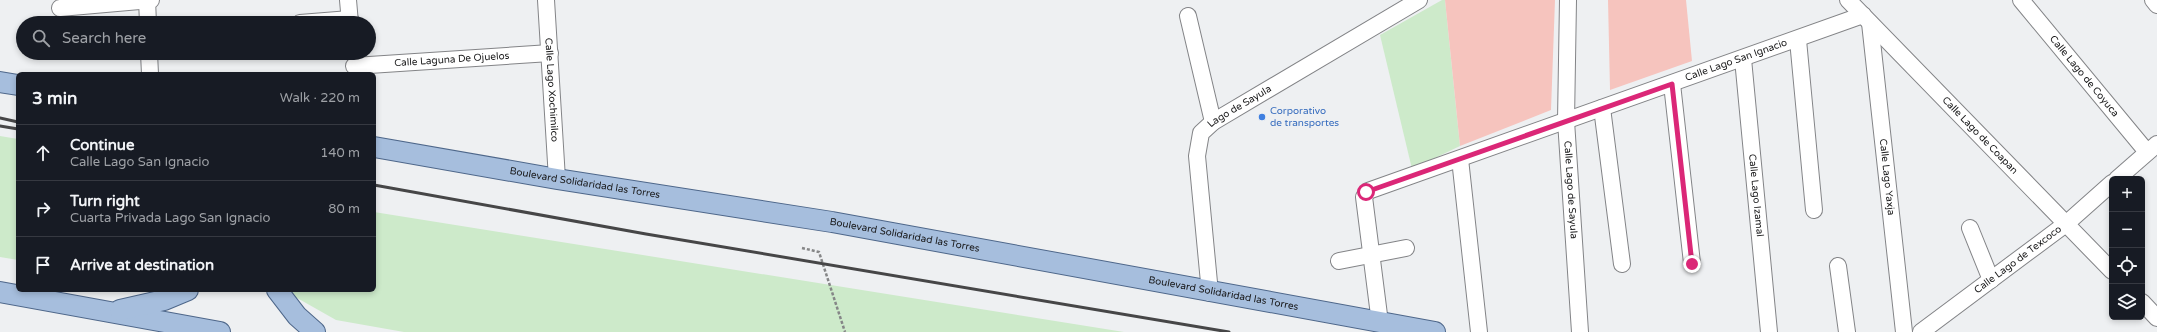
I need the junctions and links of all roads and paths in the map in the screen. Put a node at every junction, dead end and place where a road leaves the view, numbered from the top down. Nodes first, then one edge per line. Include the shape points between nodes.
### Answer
1 (147, 0) edge
2 (151, 0) edge
3 (348, 0) edge
4 (546, 0) edge
5 (1419, 0) edge
6 (1568, 0) edge
7 (1848, 0) edge
8 (2021, 0) edge
9 (2153, 0) edge
10 (2157, 5) edge
11 (60, 8) dead end
12 (148, 16) edge
13 (350, 16) edge
14 (1188, 16) dead end
15 (1867, 19) junction
16 (1798, 40) junction
17 (550, 53) junction
18 (1743, 59) junction
19 (149, 60) edge
20 (354, 64) edge
21 (150, 72) edge
22 (0, 82) edge
23 (1672, 84) junction
24 (16, 85) edge
25 (1602, 108) junction
26 (1566, 121) junction
27 (1213, 122) junction
28 (376, 147) edge
29 (2152, 148) edge
30 (400, 152) junction
31 (376, 155) edge
32 (1460, 159) junction
33 (2120, 176) edge
34 (557, 179) junction
35 (2109, 186) edge
36 (1814, 210) dead end
37 (2067, 223) junction
38 (1970, 228) dead end
39 (802, 248) dead end
40 (1406, 248) dead end
41 (1372, 255) junction
42 (1339, 261) dead end
43 (1622, 264) dead end
44 (1692, 264) dead end
45 (1838, 266) dead end
46 (2109, 267) edge
47 (1991, 280) junction
48 (0, 292) edge
49 (183, 292) edge
50 (278, 292) edge
51 (1210, 293) junction
52 (2145, 305) edge
53 (110, 312) junction
54 (2157, 318) edge
55 (1396, 327) edge
56 (174, 328) edge
57 (220, 332) edge
58 (315, 332) edge
59 (845, 332) edge
60 (1435, 332) edge
61 (1479, 332) edge
62 (1580, 332) edge
63 (1769, 332) edge
64 (1847, 332) edge
65 (1904, 332) edge
66 (1922, 332) edge

1 - 2 street
1 - 11 street
1 - 12 street
3 - 13 street
4 - 17 street, Calle Lago Xochimilco
5 - 27 street, Lago de Sayula
6 - 26 street, Calle Lago de Sayula
7 - 15 street, Calle Lago de Coapan
8 - 29 street, Calle Lago de Coyuca
9 - 10 street
14 - 27 street
15 - 16 street, Calle Lago San Ignacio
15 - 37 street, Calle Lago de Coapan
15 - 65 street, Calle Lago Yaxja
16 - 18 street, Calle Lago San Ignacio
16 - 36 street
17 - 20 street, Calle Laguna De Ojuelos
17 - 34 street, Calle Lago Xochimilco
18 - 23 street, Calle Lago San Ignacio
18 - 63 street, Calle Lago Izamal
19 - 21 street
22 - 24 main road
23 - 25 street, Calle Lago San Ignacio
23 - 44 street
25 - 26 street, Calle Lago San Ignacio
25 - 43 street
26 - 32 street, Calle Lago San Ignacio
26 - 62 street, Calle Lago de Sayula
27 - 51 street, Lago de Sayula via 1201,133 1197,147
28 - 30 main road, Boulevard Solidaridad las Torres
29 - 33 street
30 - 31 main road
30 - 34 main road, Boulevard Solidaridad las Torres
32 - 41 street, Calle Lago San Ignacio via 1368,191 1364,197
32 - 61 street
34 - 51 main road, Boulevard Solidaridad las Torres via 832,222
35 - 37 street, Calle Lago de Texcoco
37 - 46 street, Calle Lago de Coapan
37 - 47 street, Calle Lago de Texcoco
38 - 47 street
39 - 59 path via 819,252
40 - 41 street
41 - 42 street
41 - 55 street
45 - 64 street
47 - 66 street, Calle Lago de Texcoco
48 - 53 main road
49 - 53 main road via 150,304
50 - 58 main road via 292,311
51 - 55 main road, Boulevard Solidaridad las Torres
52 - 54 street
53 - 56 main road
55 - 60 main road, Boulevard Solidaridad las Torres
56 - 57 main road

